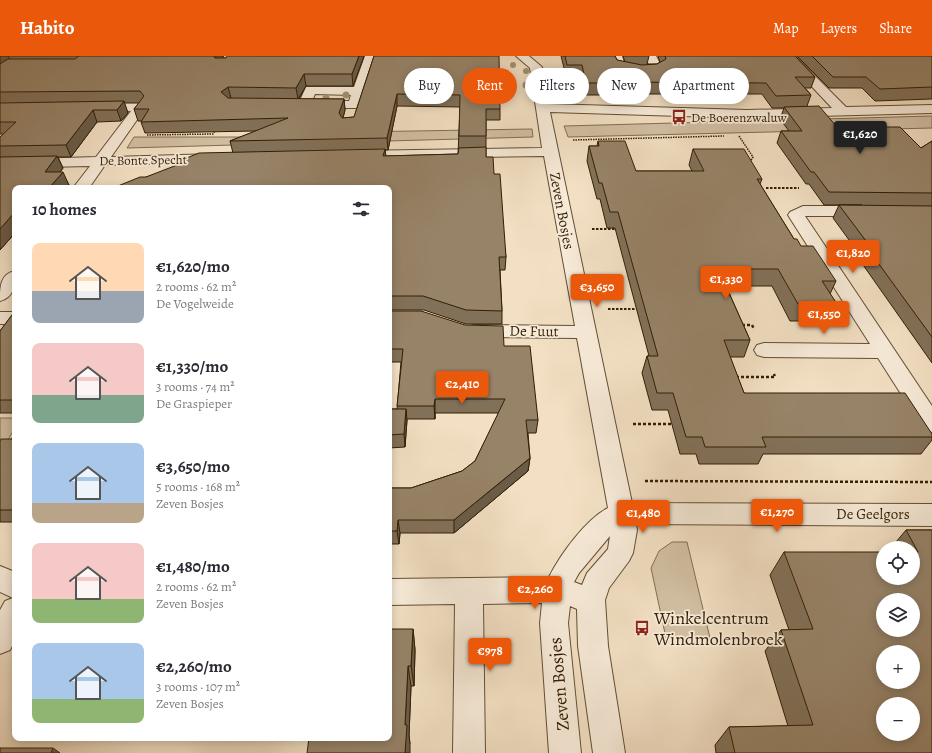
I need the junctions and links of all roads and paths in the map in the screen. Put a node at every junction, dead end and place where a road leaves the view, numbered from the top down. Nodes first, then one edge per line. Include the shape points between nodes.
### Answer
1 (371, 56) edge
2 (522, 56) edge
3 (616, 56) edge
4 (650, 56) edge
5 (789, 56) edge
6 (517, 84) edge
7 (521, 84) dead end
8 (358, 91) junction
9 (289, 104) edge
10 (304, 105) junction
11 (354, 105) junction
12 (82, 107) edge
13 (544, 108) junction
14 (932, 109) edge
15 (843, 112) junction
16 (351, 118) edge
17 (216, 128) edge
18 (119, 136) junction
19 (739, 136) dead end
20 (550, 152) junction
21 (343, 155) edge
22 (225, 158) edge
23 (100, 161) junction
24 (750, 162) edge
25 (0, 164) edge
26 (83, 185) edge
27 (882, 212) edge
28 (565, 229) junction
29 (620, 230) edge
30 (12, 280) edge
31 (0, 295) edge
32 (581, 309) junction
33 (642, 309) edge
34 (0, 318) edge
35 (12, 318) edge
36 (738, 324) edge
37 (458, 328) edge
38 (586, 332) junction
39 (764, 350) junction
40 (885, 351) junction
41 (731, 377) edge
42 (604, 424) junction
43 (680, 424) edge
44 (932, 424) edge
45 (12, 439) edge
46 (8, 446) edge
47 (616, 481) junction
48 (932, 482) edge
49 (622, 513) junction
50 (932, 514) edge
51 (0, 578) edge
52 (12, 584) edge
53 (557, 590) junction
54 (392, 592) edge
55 (469, 592) junction
56 (591, 600) junction
57 (12, 616) edge
58 (0, 640) edge
59 (469, 753) edge
60 (565, 753) edge
61 (609, 753) edge

1 - 8 street
2 - 13 street, Zeven Bosjes via 536,67
3 - 4 street via 620,68 629,71 657,69
5 - 15 street
6 - 7 path
8 - 10 street via 310,90
8 - 11 street
9 - 10 street
10 - 11 street
11 - 16 street
12 - 18 street via 140,107
13 - 15 street via 746,114
13 - 20 street, Zeven Bosjes
14 - 15 street
17 - 18 path via 213,134
18 - 23 street
19 - 24 path via 753,157
20 - 21 street
20 - 28 street, Zeven Bosjes
22 - 23 street, De Bonte Specht
23 - 25 street, De Bonte Specht
23 - 26 street
27 - 40 street via 803,211 796,215
28 - 29 path
28 - 32 street, Zeven Bosjes
30 - 31 street
32 - 33 path
32 - 38 street, Zeven Bosjes
34 - 35 street
36 - 39 path via 752,325
37 - 38 street, De Fuut
38 - 42 street, Zeven Bosjes
39 - 40 street
39 - 41 path via 775,377
40 - 44 street
42 - 43 path
42 - 47 street, Zeven Bosjes
45 - 46 path
47 - 48 path
47 - 49 street, Zeven Bosjes
49 - 50 street, De Geelgors
49 - 53 street, Zeven Bosjes via 608,520 578,554 569,565
49 - 56 street, Zeven Bosjes via 624,530 620,553 597,582
51 - 52 street
53 - 55 street
53 - 56 street
53 - 60 street, Zeven Bosjes via 554,623
54 - 55 street
55 - 59 street
56 - 61 street, Zeven Bosjes via 594,646
57 - 58 street

